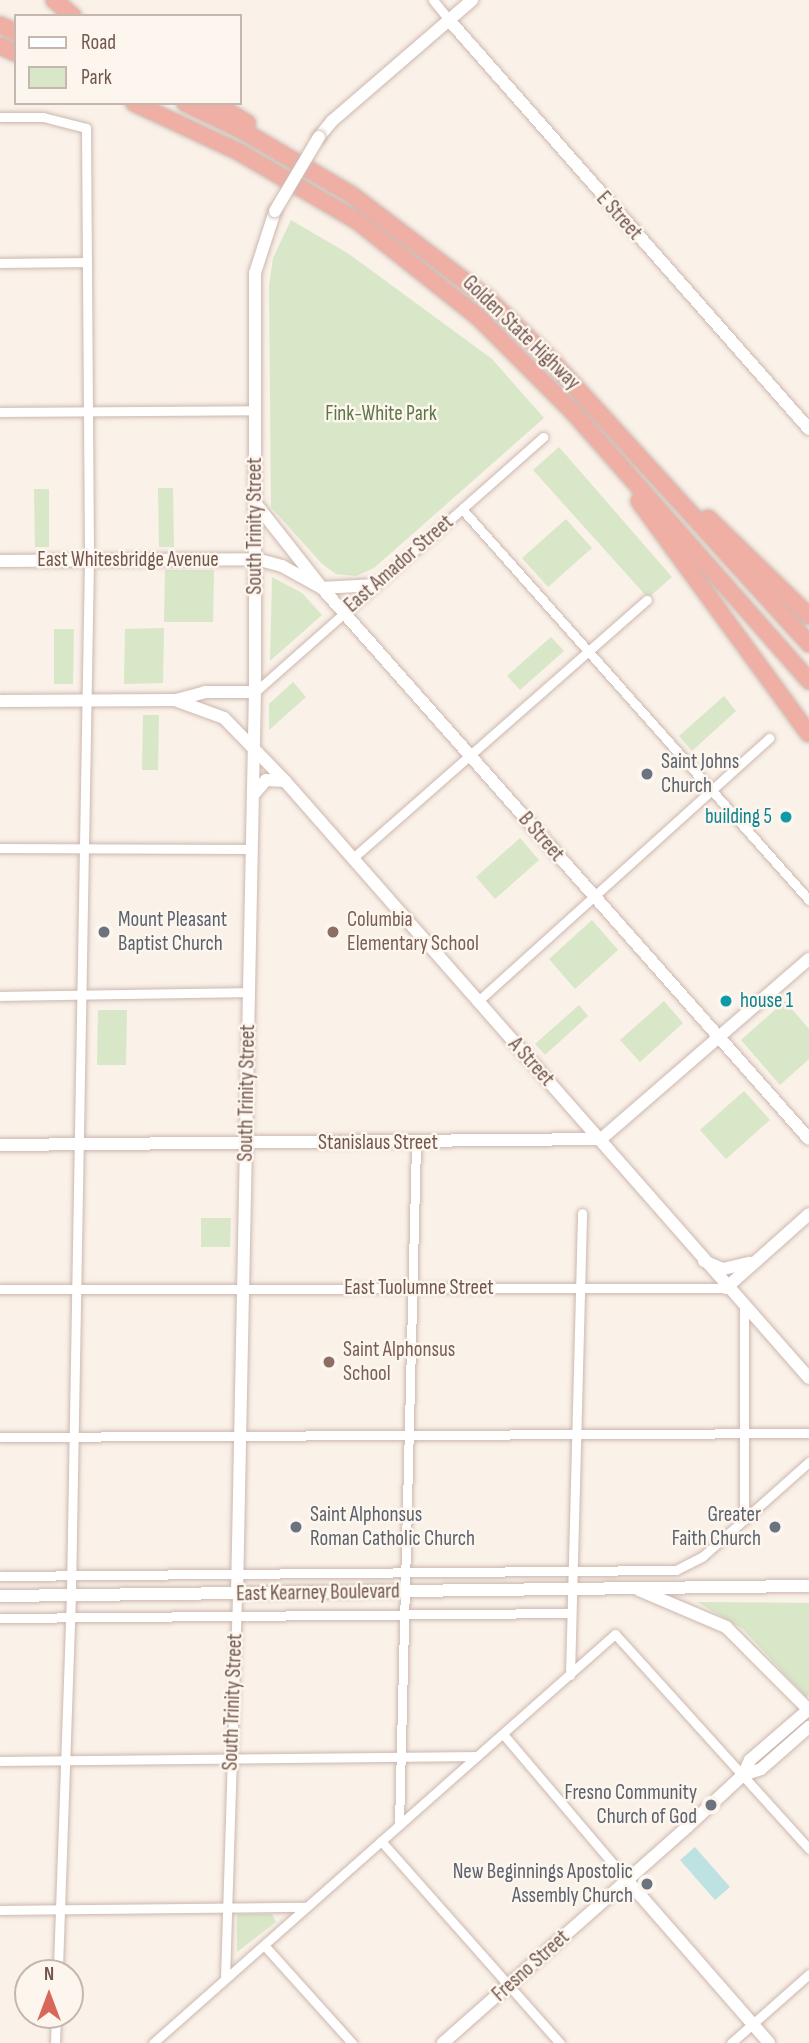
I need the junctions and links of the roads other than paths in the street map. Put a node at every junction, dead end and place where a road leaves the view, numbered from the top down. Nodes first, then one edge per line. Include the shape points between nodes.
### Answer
1 (54, 0) edge
2 (60, 0) edge
3 (433, 0) edge
4 (472, 0) edge
5 (71, 14) edge
6 (71, 14) edge
7 (449, 20) junction
8 (138, 105) edge
9 (189, 105) edge
10 (217, 105) edge
11 (0, 117) edge
12 (352, 195) junction
13 (87, 262) junction
14 (0, 263) edge
15 (590, 401) junction
16 (255, 410) junction
17 (88, 411) junction
18 (0, 412) edge
19 (573, 412) junction
20 (809, 429) edge
21 (544, 437) dead end
22 (256, 503) junction
23 (462, 509) junction
24 (256, 559) junction
25 (0, 561) edge
26 (89, 561) junction
27 (375, 585) junction
28 (322, 588) junction
29 (647, 600) dead end
30 (344, 613) junction
31 (809, 617) edge
32 (809, 644) edge
33 (588, 651) junction
34 (809, 681) edge
35 (255, 692) junction
36 (175, 700) junction
37 (0, 701) edge
38 (86, 701) junction
39 (809, 734) edge
40 (769, 738) dead end
41 (254, 746) junction
42 (471, 755) junction
43 (285, 781) junction
44 (712, 790) junction
45 (252, 797) junction
46 (0, 848) edge
47 (83, 848) junction
48 (251, 849) junction
49 (353, 858) junction
50 (593, 898) junction
51 (809, 900) edge
52 (809, 959) edge
53 (248, 992) junction
54 (0, 996) edge
55 (80, 996) junction
56 (477, 1002) junction
57 (704, 1022) junction
58 (737, 1025) junction
59 (720, 1038) junction
60 (600, 1139) junction
61 (809, 1139) edge
62 (416, 1143) junction
63 (246, 1144) junction
64 (0, 1145) edge
65 (78, 1145) junction
66 (582, 1213) dead end
67 (809, 1213) edge
68 (702, 1260) junction
69 (757, 1261) junction
70 (726, 1287) junction
71 (412, 1288) junction
72 (580, 1288) junction
73 (0, 1289) edge
74 (76, 1289) junction
75 (243, 1289) junction
76 (744, 1304) junction
77 (809, 1378) edge
78 (742, 1432) junction
79 (809, 1433) edge
80 (576, 1434) junction
81 (409, 1435) junction
82 (240, 1436) junction
83 (0, 1437) edge
84 (73, 1437) junction
85 (809, 1462) edge
86 (744, 1520) junction
87 (572, 1571) junction
88 (405, 1573) junction
89 (237, 1574) junction
90 (71, 1575) junction
91 (0, 1576) edge
92 (809, 1586) edge
93 (636, 1589) junction
94 (571, 1591) junction
95 (405, 1592) junction
96 (237, 1594) junction
97 (71, 1595) junction
98 (0, 1596) edge
99 (570, 1613) junction
100 (404, 1615) junction
101 (236, 1616) junction
102 (70, 1617) junction
103 (0, 1618) edge
104 (570, 1675) junction
105 (809, 1709) edge
106 (809, 1727) edge
107 (503, 1734) junction
108 (477, 1756) junction
109 (401, 1757) junction
110 (232, 1759) junction
111 (0, 1760) edge
112 (65, 1760) junction
113 (743, 1775) junction
114 (399, 1825) junction
115 (382, 1842) junction
116 (809, 1849) edge
117 (627, 1880) junction
118 (305, 1907) junction
119 (227, 1908) junction
120 (60, 1909) junction
121 (0, 1910) edge
122 (264, 1945) junction
123 (58, 1959) edge
124 (809, 1974) edge
125 (225, 1978) junction
126 (509, 1985) junction
127 (752, 2024) junction
128 (153, 2043) edge
129 (352, 2043) edge
130 (443, 2043) edge
131 (560, 2043) edge
132 (731, 2043) edge
133 (769, 2043) edge

1 - 5 highway
2 - 6 highway
3 - 7 street, E Street
4 - 7 main road, South Trinity Street
7 - 16 main road, South Trinity Street, bridge via 319,137 275,211 255,273
7 - 20 main road, E Street
8 - 19 highway, Golden State Highway via 239,152 357,222 478,317
9 - 12 highway, Golden State Highway
10 - 12 highway
11 - 13 street via 43,117 86,128
12 - 15 highway, Golden State Highway via 487,298
13 - 14 street
13 - 17 street
15 - 31 highway
15 - 32 highway, Golden State Highway
16 - 17 street
16 - 22 main road, South Trinity Street
17 - 18 street
17 - 26 street
19 - 34 highway, Golden State Highway
19 - 39 highway
21 - 23 street, East Amador Street
22 - 24 main road, South Trinity Street
22 - 28 main road
23 - 27 street, East Amador Street
23 - 33 street
24 - 26 main road, East Whitesbridge Avenue
24 - 28 main road, B Street via 282,566
24 - 35 main road, South Trinity Street
25 - 26 main road, East Whitesbridge Avenue
26 - 38 street
27 - 28 main road
27 - 30 street, East Amador Street
28 - 30 main road, B Street
29 - 33 street
30 - 35 street, East Amador Street
30 - 42 main road, B Street
33 - 42 street
33 - 44 street
35 - 36 main road via 205,692
35 - 41 main road, South Trinity Street
36 - 38 main road
36 - 41 main road via 224,718
37 - 38 main road
38 - 47 street
40 - 44 street
41 - 43 main road, A Street
41 - 45 main road, South Trinity Street
42 - 49 street
42 - 50 main road, B Street
43 - 45 main road via 265,780
43 - 49 main road, A Street
44 - 50 street
44 - 51 street
45 - 48 main road, South Trinity Street
46 - 47 street
47 - 48 street
47 - 55 street
48 - 53 main road, South Trinity Street
49 - 56 main road, A Street
50 - 56 street
50 - 57 main road, B Street
52 - 58 main road
53 - 55 street
53 - 63 main road, South Trinity Street
54 - 55 street
55 - 65 street
56 - 60 main road, A Street
57 - 58 main road
57 - 59 main road, B Street
58 - 59 main road
59 - 60 main road
59 - 61 main road, B Street
60 - 62 main road, Stanislaus Street
60 - 68 main road, A Street
62 - 63 main road, Stanislaus Street
62 - 71 street
63 - 65 main road, Stanislaus Street
63 - 75 main road, South Trinity Street
64 - 65 main road, Stanislaus Street
65 - 74 street
66 - 72 street
67 - 69 main road
68 - 69 main road via 723,1269
68 - 70 main road, A Street
69 - 70 main road
70 - 72 street, East Tuolumne Street
70 - 76 main road, A Street
71 - 72 street, East Tuolumne Street
71 - 75 street, East Tuolumne Street
71 - 81 street
72 - 80 street
73 - 74 street, East Tuolumne Street
74 - 75 street, East Tuolumne Street
74 - 84 street
75 - 82 main road, South Trinity Street
76 - 77 main road, A Street
76 - 78 street
78 - 79 street
78 - 80 street
78 - 86 street
80 - 81 street
80 - 87 street
81 - 82 street
81 - 88 street
82 - 84 street
82 - 89 main road, South Trinity Street
83 - 84 street
84 - 90 street
85 - 86 street, East Kearney Boulevard
86 - 87 street, East Kearney Boulevard via 703,1556 676,1570
87 - 88 street, East Kearney Boulevard
87 - 94 street
88 - 89 street, East Kearney Boulevard
88 - 95 street
89 - 90 street, East Kearney Boulevard
89 - 96 main road, South Trinity Street
90 - 91 street, East Kearney Boulevard
90 - 97 street
92 - 93 main road, East Kearney Boulevard
93 - 94 main road, East Kearney Boulevard
93 - 105 main road, East Kearney Boulevard via 690,1608 726,1627
94 - 95 main road, East Kearney Boulevard
94 - 99 street
95 - 96 main road, East Kearney Boulevard
95 - 100 street
96 - 97 main road, East Kearney Boulevard
96 - 101 street, South Trinity Street
97 - 98 main road, East Kearney Boulevard
97 - 102 street
99 - 100 street, East Kearney Boulevard
99 - 104 street
100 - 101 street, East Kearney Boulevard
100 - 109 street
101 - 102 street, East Kearney Boulevard
101 - 110 street, South Trinity Street
102 - 103 street, East Kearney Boulevard
102 - 112 street
104 - 107 street
104 - 113 street via 615,1634
105 - 113 main road, Fresno Street via 750,1760
106 - 113 main road, Fresno Street via 761,1769
107 - 108 street
107 - 117 street
108 - 109 street
108 - 114 street
109 - 110 street
109 - 114 street
110 - 112 street
110 - 119 street, South Trinity Street
111 - 112 street
112 - 120 street
113 - 116 street
113 - 117 main road, Fresno Street
114 - 115 street
115 - 118 street
115 - 126 street
117 - 126 main road, Fresno Street
117 - 127 main road
118 - 119 street
118 - 122 street
119 - 120 street
119 - 125 street, South Trinity Street
120 - 121 street
120 - 123 street
122 - 125 street
122 - 129 street
124 - 127 street
125 - 128 street
126 - 130 main road, Fresno Street
126 - 131 street
127 - 132 street
127 - 133 main road

